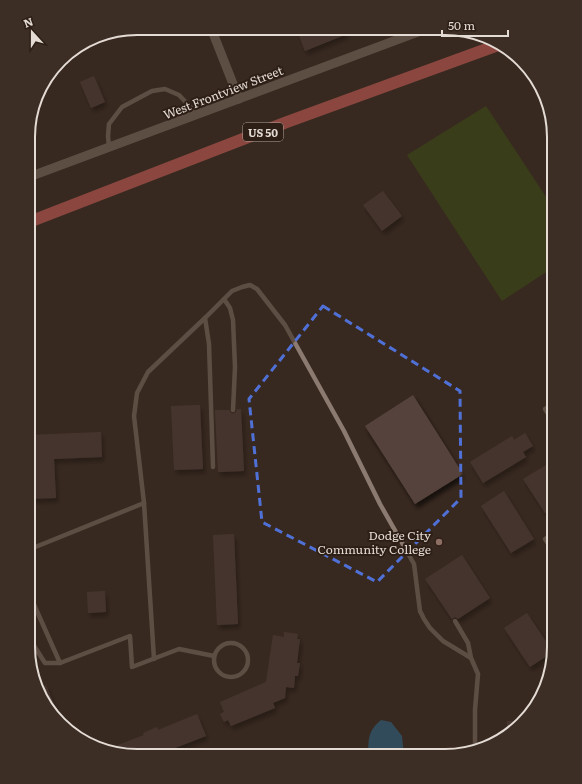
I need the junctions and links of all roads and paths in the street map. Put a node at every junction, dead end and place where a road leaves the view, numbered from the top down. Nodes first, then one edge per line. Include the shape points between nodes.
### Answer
1 (214, 35) edge
2 (410, 35) edge
3 (492, 47) edge
4 (239, 99) junction
5 (198, 114) junction
6 (109, 147) junction
7 (35, 175) edge
8 (35, 220) edge
9 (224, 299) junction
10 (205, 318) junction
11 (233, 410) dead end
12 (212, 467) dead end
13 (144, 502) junction
14 (35, 547) edge
15 (35, 607) edge
16 (455, 621) dead end
17 (35, 647) edge
18 (214, 656) junction
19 (471, 658) junction
20 (154, 659) junction
21 (60, 663) junction
22 (475, 745) edge

1 - 4 street
2 - 4 street, West Frontview Street
3 - 8 highway, US 50 via 287,122
4 - 5 street, West Frontview Street
5 - 6 street, West Frontview Street
5 - 6 lane via 179,95 165,89 152,91 122,107 109,124
6 - 7 street, West Frontview Street
9 - 10 lane
9 - 11 lane via 233,320
9 - 19 lane via 242,287 250,286 257,289 285,325 414,564 420,611 424,619 443,641
10 - 12 lane via 209,344
10 - 13 lane via 148,372 137,393 134,416
13 - 14 lane
13 - 20 lane
15 - 21 lane
16 - 19 lane via 468,644
17 - 21 lane via 45,663
18 - 18 lane via 216,668 224,676 241,674 247,665 247,654 236,643 220,646
18 - 20 lane via 179,650
19 - 22 lane via 478,674
20 - 21 lane via 132,667 130,636

